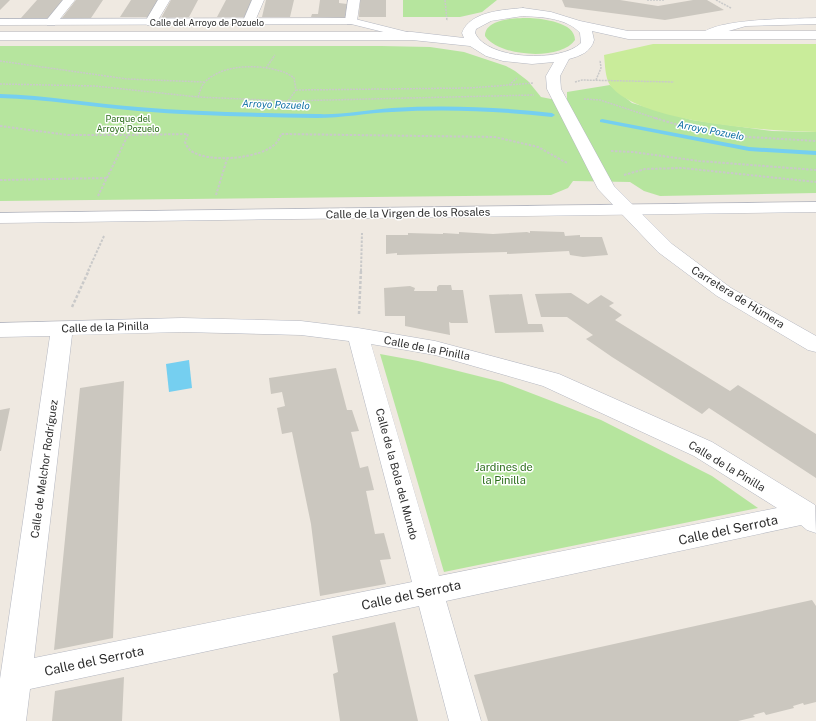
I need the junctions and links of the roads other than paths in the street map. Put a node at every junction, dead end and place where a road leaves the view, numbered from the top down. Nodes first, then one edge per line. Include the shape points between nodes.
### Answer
1 (69, 0) edge
2 (164, 0) edge
3 (258, 0) edge
4 (354, 0) edge
5 (543, 14) junction
6 (495, 15) junction
7 (351, 21) junction
8 (816, 21) edge
9 (0, 22) edge
10 (51, 22) junction
11 (151, 22) junction
12 (249, 22) junction
13 (577, 24) junction
14 (471, 28) junction
15 (628, 35) junction
16 (704, 35) junction
17 (816, 35) edge
18 (0, 36) edge
19 (412, 36) junction
20 (475, 44) junction
21 (584, 48) junction
22 (564, 56) junction
23 (512, 58) junction
24 (557, 95) junction
25 (816, 207) edge
26 (627, 210) junction
27 (0, 218) edge
28 (62, 329) junction
29 (0, 330) edge
30 (358, 335) junction
31 (816, 345) edge
32 (811, 518) edge
33 (429, 591) junction
34 (16, 677) junction
35 (10, 721) edge
36 (465, 721) edge

1 - 10 street
2 - 11 street
3 - 12 street
4 - 7 street
5 - 6 street via 518,12
5 - 6 street via 512,1
5 - 13 street
6 - 14 street via 483,19
7 - 12 lane, Calle del Arroyo de Pozuelo
7 - 19 lane, Calle del Arroyo de Pozuelo
8 - 16 lane via 745,23 723,27
9 - 10 lane, Calle del Arroyo de Pozuelo
10 - 11 lane, Calle del Arroyo de Pozuelo
11 - 12 lane, Calle del Arroyo de Pozuelo
13 - 15 street
13 - 21 street via 588,36
14 - 19 street, Calle del Arroyo de Pozuelo
14 - 20 street via 469,36
15 - 16 street
15 - 21 street
16 - 17 street
18 - 19 street, Calle del Arroyo de Pozuelo
19 - 20 street, Calle del Arroyo de Pozuelo
20 - 23 street, Calle del Arroyo de Pozuelo
21 - 22 street
22 - 23 street via 539,60
22 - 24 street via 555,71 553,81
23 - 24 street, Carretera de Húmera via 543,76
24 - 26 street, Carretera de Húmera via 607,189
25 - 26 street, Calle de la Virgen de los Rosales
26 - 27 street, Calle de la Virgen de los Rosales
26 - 31 street, Carretera de Húmera via 678,259 724,292
28 - 29 street, Calle de la Pinilla
28 - 30 street, Calle de la Pinilla via 237,326 301,328
28 - 34 street, Calle de Melchor Rodríguez
30 - 32 street, Calle de la Pinilla via 435,348 551,380 703,449
30 - 33 street, Calle de la Bola del Mundo
32 - 33 street, Calle del Serrota
33 - 34 street, Calle del Serrota
33 - 36 street, Calle de la Bola del Mundo
34 - 35 street, Calle de Melchor Rodríguez

